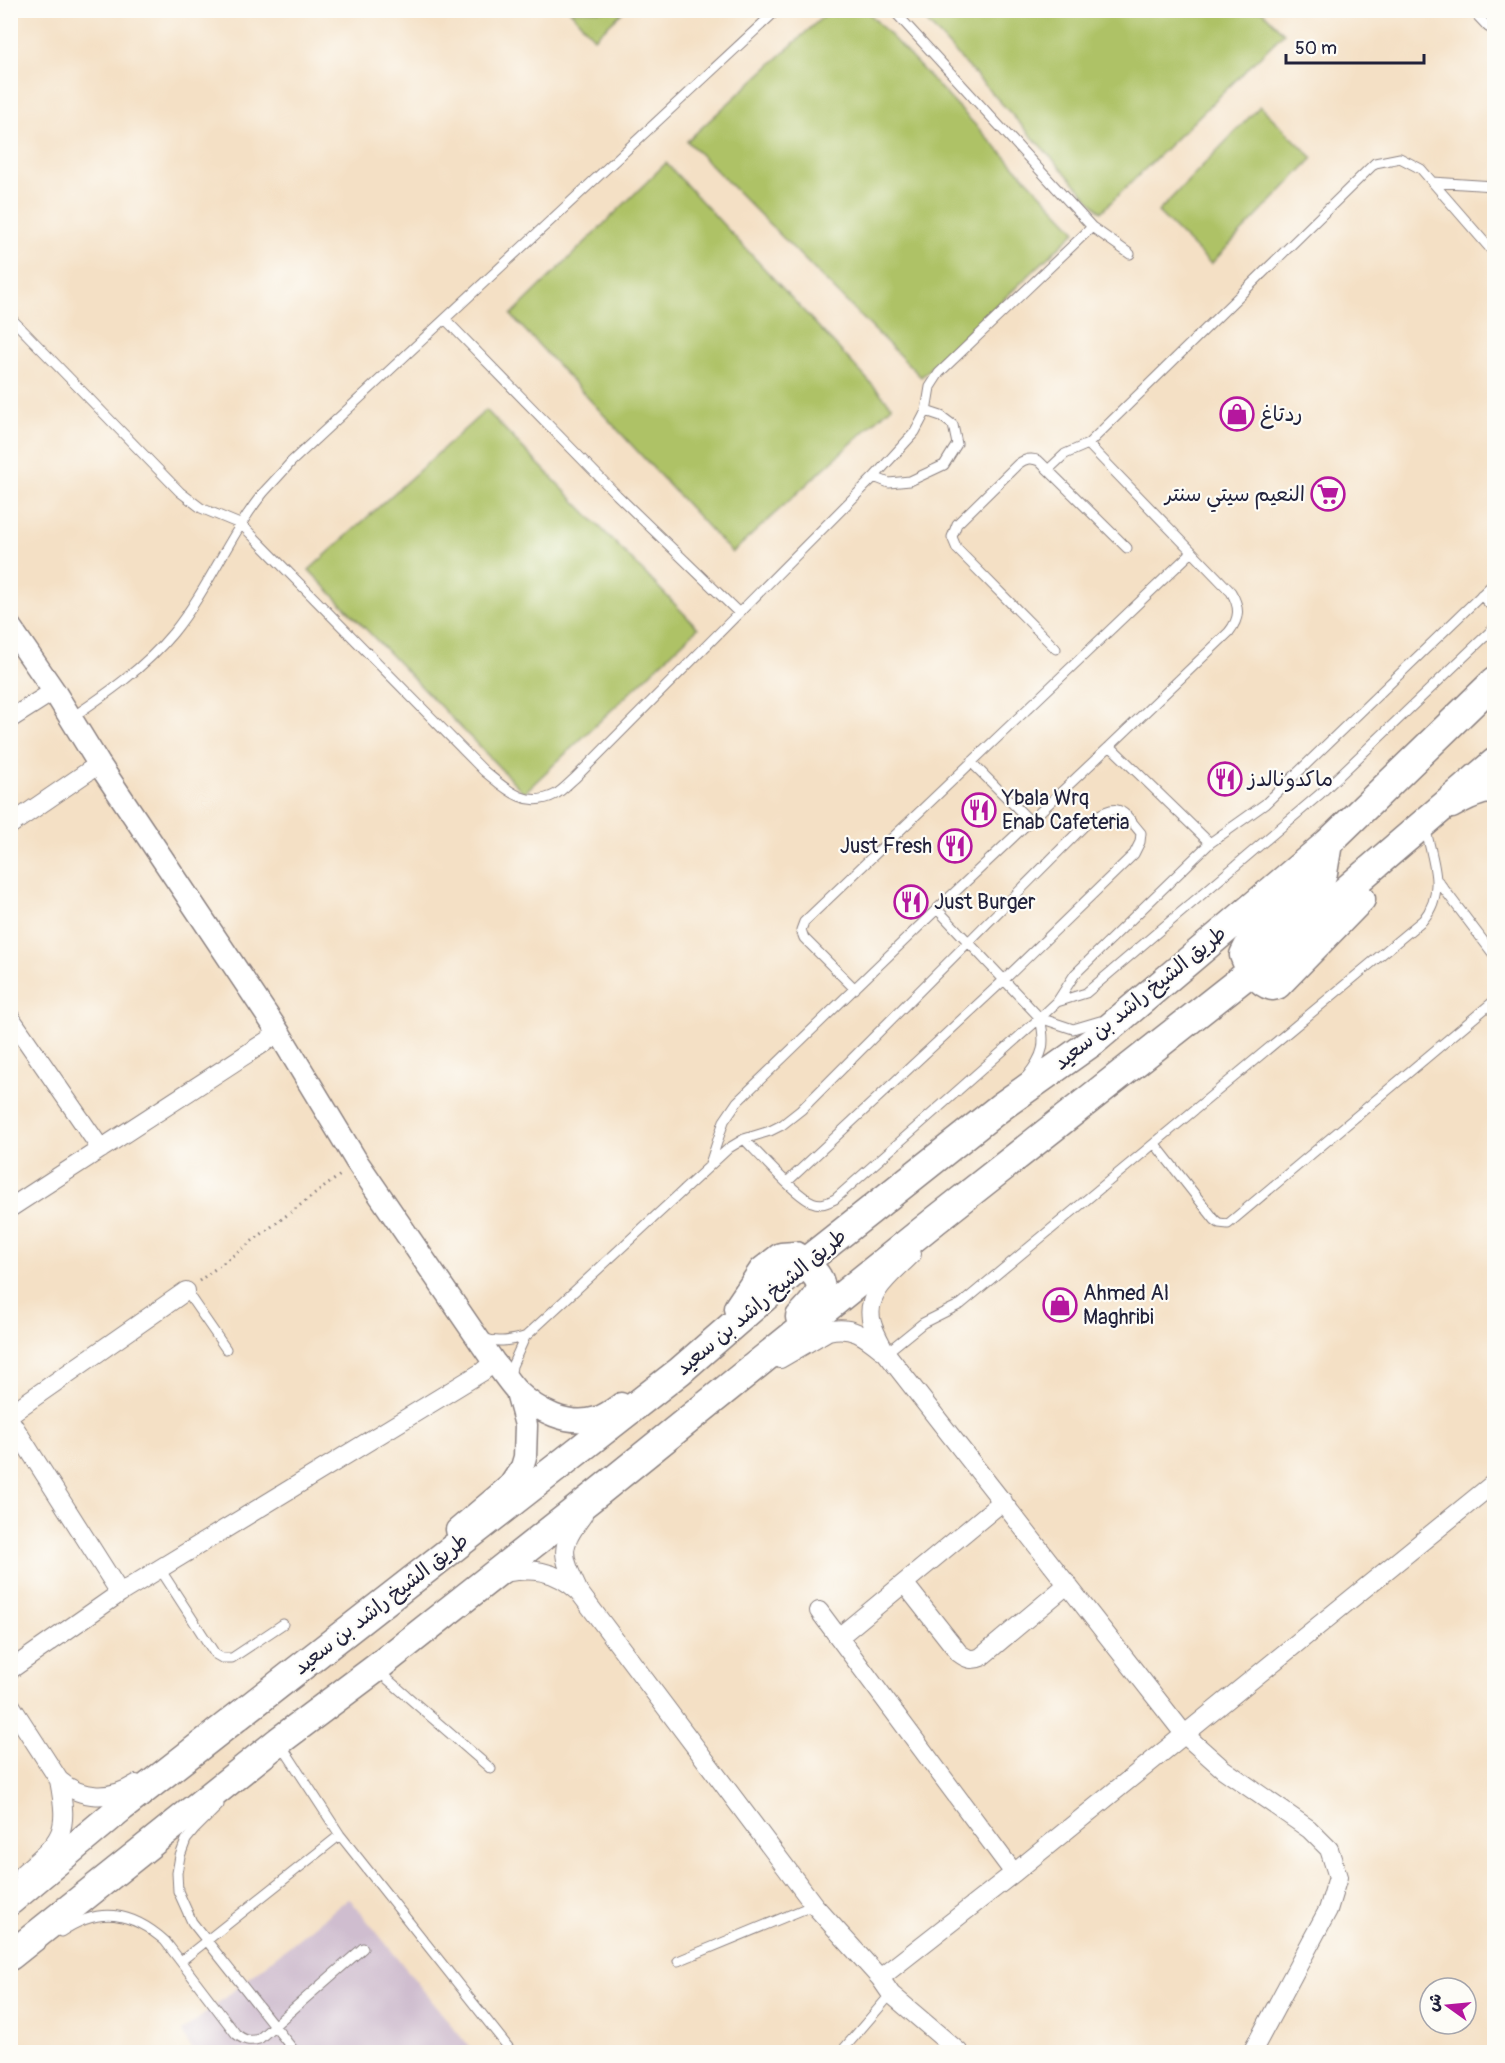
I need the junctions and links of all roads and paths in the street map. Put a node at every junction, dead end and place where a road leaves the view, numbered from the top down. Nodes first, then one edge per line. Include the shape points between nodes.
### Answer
1 (777, 10) edge
2 (893, 10) edge
3 (1472, 10) edge
4 (1494, 30) edge
5 (1432, 182) junction
6 (1494, 186) edge
7 (1092, 227) junction
8 (1494, 253) edge
9 (1130, 254) dead end
10 (10, 317) edge
11 (445, 319) junction
12 (926, 411) junction
13 (1088, 444) junction
14 (1048, 470) junction
15 (874, 477) junction
16 (242, 525) junction
17 (1127, 548) dead end
18 (1192, 552) junction
19 (1494, 583) edge
20 (1481, 595) junction
21 (1494, 609) edge
22 (739, 613) junction
23 (1494, 628) edge
24 (14, 641) edge
25 (1056, 649) dead end
26 (1494, 682) edge
27 (54, 691) junction
28 (71, 718) junction
29 (10, 719) edge
30 (1110, 746) junction
31 (972, 762) junction
32 (1494, 763) edge
33 (99, 764) junction
34 (1494, 792) edge
35 (1030, 821) junction
36 (1425, 822) junction
37 (10, 825) edge
38 (1210, 843) junction
39 (1328, 843) junction
40 (1437, 880) junction
41 (937, 909) junction
42 (969, 943) junction
43 (1494, 955) edge
44 (1193, 956) junction
45 (1253, 970) junction
46 (1004, 980) junction
47 (855, 989) junction
48 (1494, 1001) edge
49 (1057, 1002) junction
50 (10, 1017) edge
51 (1040, 1018) junction
52 (279, 1033) junction
53 (1002, 1106) junction
54 (744, 1138) junction
55 (1155, 1144) junction
56 (101, 1149) junction
57 (357, 1162) junction
58 (710, 1164) junction
59 (787, 1182) junction
60 (10, 1208) edge
61 (936, 1221) junction
62 (804, 1263) junction
63 (186, 1291) junction
64 (476, 1335) junction
65 (525, 1337) junction
66 (226, 1349) dead end
67 (886, 1353) junction
68 (494, 1362) junction
69 (680, 1371) junction
70 (746, 1372) junction
71 (513, 1386) junction
72 (10, 1414) edge
73 (10, 1420) edge
74 (1494, 1484) edge
75 (600, 1491) junction
76 (1003, 1501) junction
77 (160, 1569) junction
78 (423, 1570) junction
79 (491, 1576) junction
80 (904, 1583) junction
81 (1068, 1584) junction
82 (579, 1592) junction
83 (120, 1593) junction
84 (819, 1611) dead end
85 (284, 1624) dead end
86 (839, 1637) junction
87 (375, 1669) junction
88 (10, 1670) edge
89 (10, 1704) edge
90 (238, 1716) junction
91 (1185, 1735) junction
92 (279, 1741) junction
93 (491, 1769) dead end
94 (232, 1779) junction
95 (59, 1780) junction
96 (340, 1835) junction
97 (1014, 1873) junction
98 (10, 1884) edge
99 (10, 1900) edge
100 (814, 1905) junction
101 (54, 1937) dead end
102 (207, 1940) junction
103 (363, 1948) dead end
104 (10, 1956) edge
105 (181, 1961) junction
106 (678, 1961) dead end
107 (880, 1978) junction
108 (891, 1994) junction
109 (274, 2026) junction
110 (294, 2052) edge
111 (512, 2052) edge
112 (841, 2052) edge
113 (959, 2052) edge
114 (1252, 2052) edge

1 - 11 lane
2 - 7 lane
3 - 4 lane
5 - 6 lane
5 - 8 lane
5 - 13 lane via 1421,169 1400,158 1375,163
7 - 9 lane
7 - 12 lane via 939,373 930,387
10 - 16 lane via 180,492 201,508
11 - 16 lane via 291,462 262,494
11 - 22 lane
12 - 15 lane via 915,432
12 - 15 lane via 953,425 957,444 945,465 910,481 889,483
13 - 14 lane via 1065,454
13 - 18 lane
14 - 17 lane
14 - 25 lane via 1036,460 1022,461 957,524 952,537 957,549
15 - 22 lane
16 - 22 lane via 484,771 515,796 536,800 555,794 575,778
16 - 28 lane via 173,632 121,683
18 - 30 lane via 1231,592 1237,602 1236,623
18 - 31 lane
19 - 20 lane
20 - 21 lane
20 - 38 lane via 1265,804
23 - 49 lane via 1320,794 1086,993
24 - 27 street
26 - 39 main road, طريق الشيخ راشد بن سعيد
27 - 28 street
27 - 29 street
28 - 33 street
30 - 35 lane
30 - 38 lane
31 - 35 lane
31 - 47 lane via 804,922 804,938
32 - 36 main road, طريق الشيخ راشد بن سعيد
33 - 37 street
33 - 52 street
34 - 36 street via 1465,800
35 - 41 lane
36 - 40 lane
36 - 45 main road, طريق الشيخ راشد بن سعيد
38 - 49 lane via 1075,974
39 - 44 main road, طريق الشيخ راشد بن سعيد
39 - 45 main road via 1316,889 1245,951
40 - 43 lane
40 - 55 lane via 1435,902 1423,920
41 - 42 lane
41 - 47 lane
42 - 46 lane
42 - 46 lane via 1090,820 1107,810 1124,812 1141,832 1134,854
42 - 54 lane via 801,1110 770,1131
44 - 51 lane via 1098,1023 1073,1029
44 - 53 main road, طريق الشيخ راشد بن سعيد via 1095,1040
45 - 61 main road, طريق الشيخ راشد بن سعيد
46 - 51 lane
46 - 59 lane
47 - 58 lane via 737,1102 724,1120
48 - 55 lane via 1228,1224 1215,1220
49 - 51 lane
50 - 56 street
51 - 53 lane via 1043,1051
51 - 59 lane via 835,1200 824,1204 812,1202
52 - 56 street
52 - 57 street
53 - 62 main road, طريق الشيخ راشد بن سعيد
54 - 58 lane
54 - 59 lane
55 - 67 lane via 962,1304 923,1323
56 - 60 street
57 - 63 path
57 - 64 street
58 - 65 lane
61 - 67 street via 872,1300 871,1323
61 - 70 main road, طريق الشيخ راشد بن سعيد
62 - 69 main road, طريق الشيخ راشد بن سعيد
62 - 70 main road via 814,1271 820,1285 819,1297
63 - 66 lane
63 - 72 street
64 - 65 lane via 492,1341
64 - 68 street
65 - 71 lane via 512,1366
67 - 70 street via 859,1333 836,1329 774,1363
67 - 76 street
68 - 71 street
68 - 77 street
69 - 71 street via 654,1380 608,1413 590,1419 547,1413
69 - 78 main road, طريق الشيخ راشد بن سعيد
70 - 75 main road, طريق الشيخ راشد بن سعيد
71 - 78 street via 526,1425 522,1467 510,1485 438,1546
73 - 83 street
74 - 91 street
75 - 79 main road, طريق الشيخ راشد بن سعيد
75 - 82 street via 565,1545 564,1555
76 - 80 street
76 - 81 street
77 - 83 street
77 - 85 lane via 215,1654 222,1658 232,1658
78 - 90 main road, طريق الشيخ راشد بن سعيد
79 - 82 street via 531,1569 567,1581
79 - 87 main road, طريق الشيخ راشد بن سعيد
80 - 81 street via 959,1653 975,1660
80 - 86 street
81 - 91 street
82 - 100 street
83 - 88 street
84 - 86 street
86 - 97 street
87 - 92 main road, طريق الشيخ راشد بن سعيد
87 - 93 lane
89 - 95 street
90 - 95 street via 115,1795 85,1794
90 - 99 main road, طريق الشيخ راشد بن سعيد
91 - 97 street
91 - 114 street via 1223,1769 1309,1829 1329,1849 1338,1877 1328,1910
92 - 94 main road, طريق الشيخ راشد بن سعيد
92 - 96 lane
94 - 102 lane via 222,1801 186,1840 177,1873 183,1905
94 - 104 main road, طريق الشيخ راشد بن سعيد
95 - 98 street via 64,1819 57,1840
96 - 102 lane
96 - 111 lane
97 - 107 street
100 - 106 lane
100 - 107 street
101 - 105 lane via 80,1921 116,1915 150,1928
102 - 105 lane
102 - 109 lane
103 - 109 lane
105 - 109 lane via 243,2039 259,2039
107 - 108 street
108 - 112 lane
108 - 113 street
109 - 110 lane

